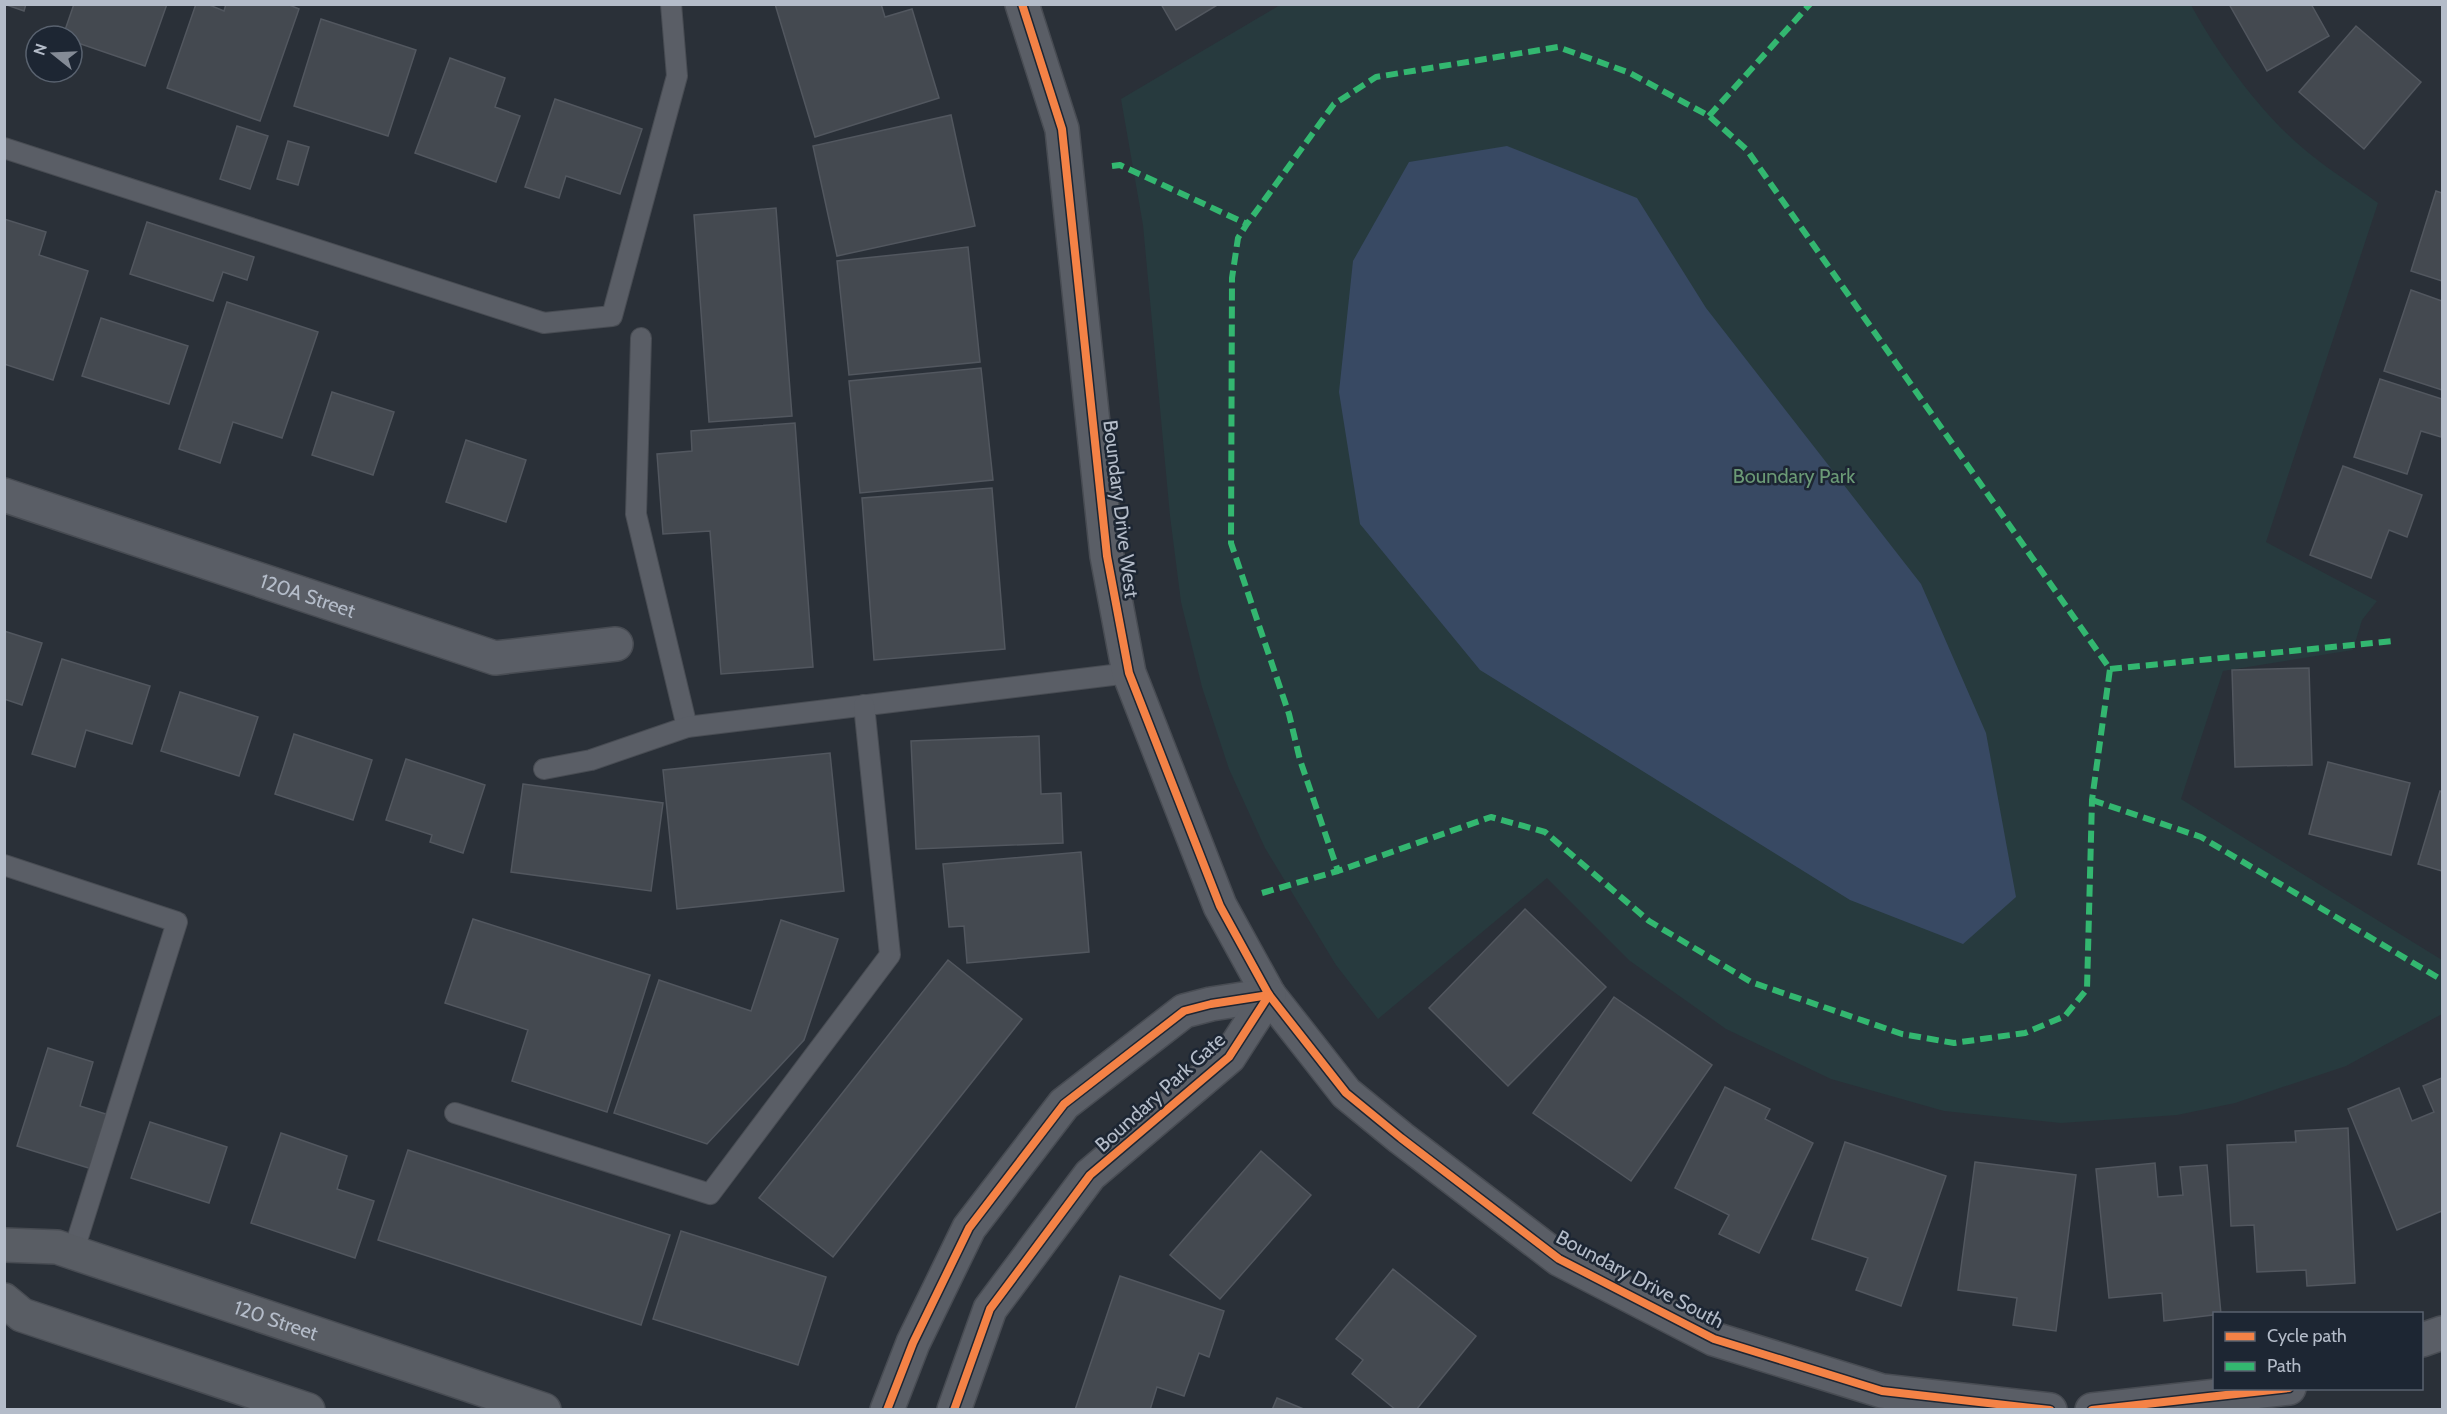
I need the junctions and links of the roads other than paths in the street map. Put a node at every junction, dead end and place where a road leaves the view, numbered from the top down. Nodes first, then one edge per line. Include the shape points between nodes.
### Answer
1 (671, 4) edge
2 (1022, 4) edge
3 (4, 148) edge
4 (641, 338) dead end
5 (4, 495) edge
6 (616, 644) dead end
7 (1129, 673) junction
8 (864, 705) junction
9 (687, 727) junction
10 (544, 768) dead end
11 (4, 865) edge
12 (1269, 995) junction
13 (455, 1113) dead end
14 (4, 1245) edge
15 (73, 1253) junction
16 (4, 1300) edge
17 (2442, 1333) edge
18 (2423, 1340) edge
19 (2280, 1390) edge
20 (308, 1410) edge
21 (544, 1410) edge
22 (887, 1410) edge
23 (954, 1410) edge
24 (2050, 1410) edge
25 (2092, 1410) edge

1 - 3 lane via 677,76 612,316 544,323
2 - 7 street, Boundary Drive West via 1062,129 1107,556
4 - 9 lane via 636,514
5 - 6 street, 120A Street via 495,658
7 - 8 lane
7 - 12 street, Boundary Drive West via 1220,906
8 - 9 lane
8 - 13 lane via 890,955 710,1194
9 - 10 lane via 591,760
11 - 15 lane via 177,922
12 - 22 street, Boundary Park Gate via 1184,1011 1064,1104 969,1228 913,1343
12 - 23 street, Boundary Park Gate via 1229,1057 1090,1176 990,1309
12 - 24 street, Boundary Drive South via 1346,1093 1559,1258 1714,1339 1882,1391
14 - 15 main road, 120 Street via 57,1247
15 - 21 main road, 120 Street
16 - 20 main road via 22,1315
17 - 18 street
19 - 25 street

